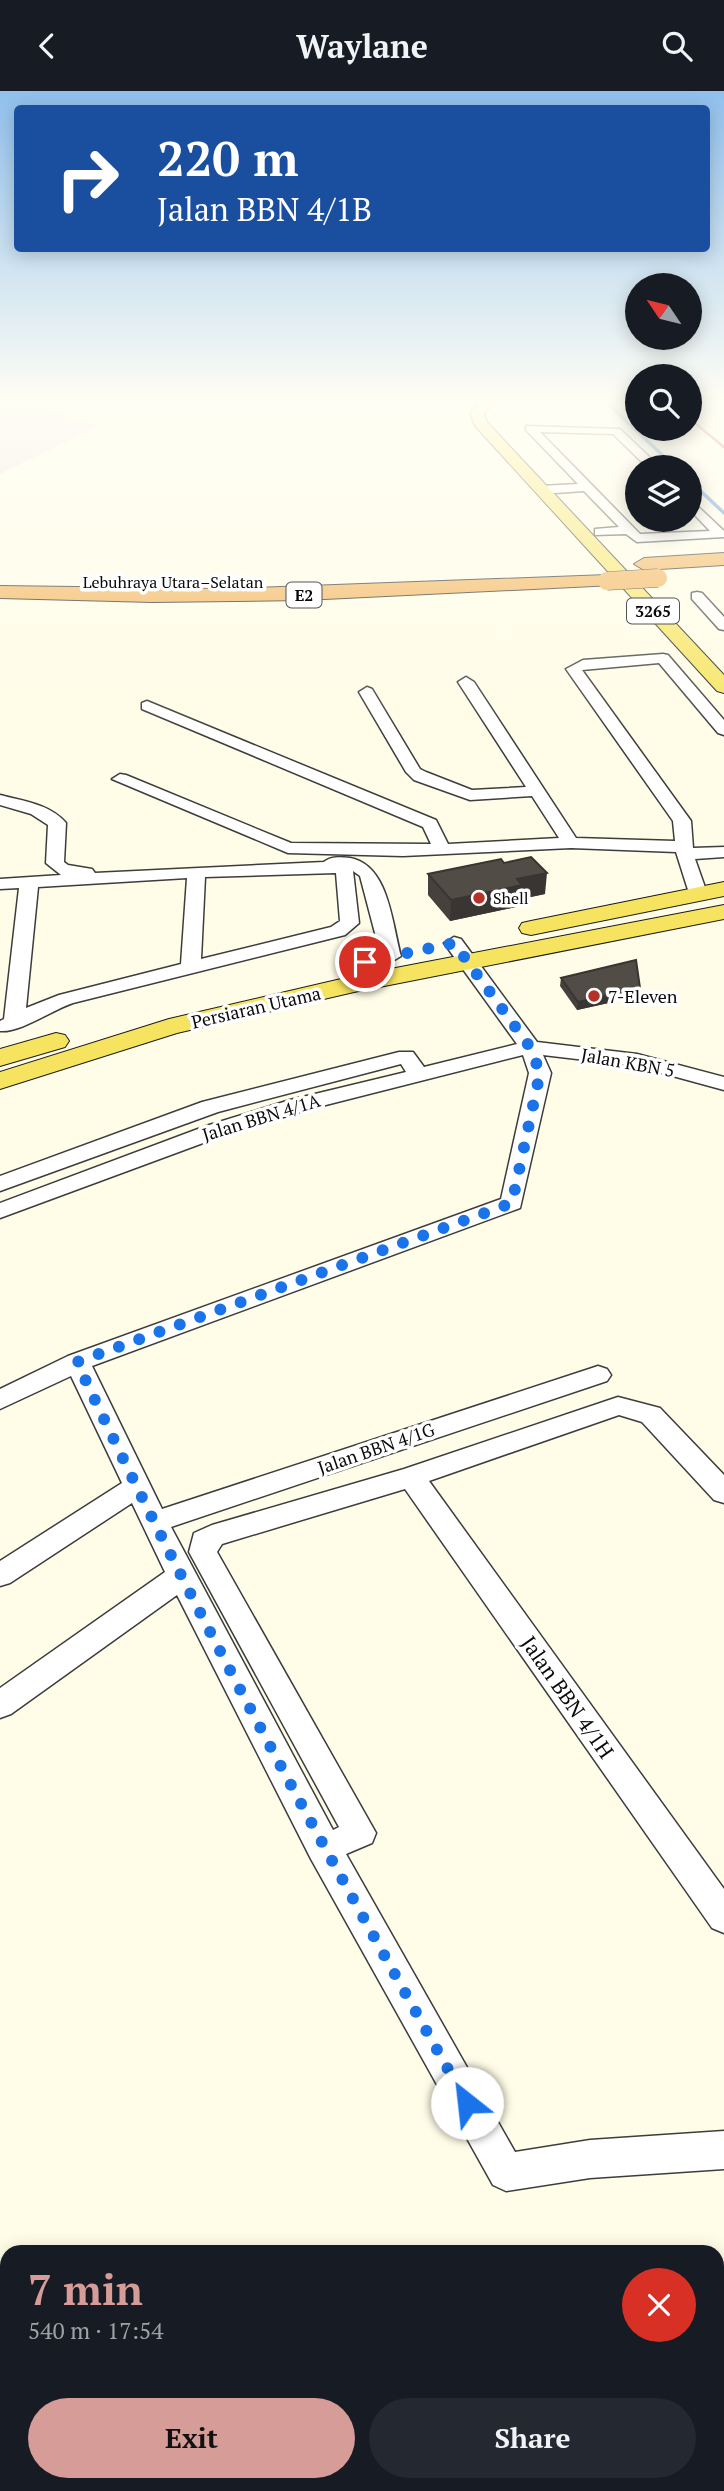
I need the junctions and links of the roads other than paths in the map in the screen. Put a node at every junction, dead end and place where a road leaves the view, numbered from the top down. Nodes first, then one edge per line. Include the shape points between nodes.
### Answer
1 (570, 513) edge
2 (577, 513) edge
3 (611, 513) edge
4 (702, 515) edge
5 (625, 527) edge
6 (625, 530) edge
7 (630, 532) edge
8 (600, 533) junction
9 (724, 559) edge
10 (651, 571) junction
11 (601, 574) junction
12 (724, 574) edge
13 (0, 580) edge
14 (0, 593) edge
15 (697, 596) dead end
16 (724, 627) edge
17 (724, 667) edge
18 (466, 682) dead end
19 (724, 687) edge
20 (367, 692) dead end
21 (147, 706) dead end
22 (724, 730) edge
23 (120, 779) dead end
24 (537, 791) junction
25 (0, 800) edge
26 (570, 843) junction
27 (442, 850) junction
28 (685, 851) junction
29 (724, 852) edge
30 (196, 872) junction
31 (29, 883) junction
32 (0, 884) edge
33 (724, 889) edge
34 (698, 893) junction
35 (724, 912) edge
36 (461, 953) junction
37 (391, 956) junction
38 (191, 967) junction
39 (7, 1025) edge
40 (530, 1047) junction
41 (0, 1058) edge
42 (418, 1074) junction
43 (0, 1081) edge
44 (724, 1084) edge
45 (119, 1140) junction
46 (137, 1159) junction
47 (0, 1184) edge
48 (0, 1211) edge
49 (77, 1362) junction
50 (598, 1375) dead end
51 (0, 1400) edge
52 (411, 1477) junction
53 (136, 1487) junction
54 (724, 1493) edge
55 (154, 1523) junction
56 (0, 1575) edge
57 (183, 1575) junction
58 (0, 1705) edge
59 (323, 1849) junction
60 (724, 1917) edge
61 (724, 2150) edge

1 - 19 main road, 3265
2 - 8 main road, 3265
3 - 5 street
4 - 7 street via 720,534 646,540
6 - 8 street
8 - 17 main road, 3265
9 - 10 highway, Lebuhraya Utara–Selatan / E2
10 - 11 highway, Lebuhraya Utara–Selatan / E2, bridge
10 - 12 highway, Lebuhraya Utara–Selatan / E2
11 - 13 highway, Lebuhraya Utara–Selatan / E2 via 155,584
11 - 14 highway, Lebuhraya Utara–Selatan / E2 via 299,595
15 - 16 street
18 - 24 street
20 - 24 street via 420,776 470,795
21 - 27 street via 430,824
22 - 28 street via 663,658 583,664 573,669 682,821
23 - 27 street via 288,849
24 - 26 street
25 - 37 street via 37,810 57,823 55,863 75,873 339,862 363,867
26 - 27 street
26 - 28 street
28 - 29 street
28 - 34 street
30 - 31 street
30 - 38 street
30 - 38 street via 340,867 345,872 350,923
31 - 32 street
31 - 39 street
33 - 34 main road, Persiaran Utama
34 - 36 main road, Persiaran Utama
35 - 36 main road, Persiaran Utama
36 - 37 main road, Persiaran Utama
36 - 40 street
36 - 43 main road, Persiaran Utama via 354,984 169,1027
37 - 41 main road, Persiaran Utama via 162,1009
38 - 39 street via 66,999
40 - 42 street, Jalan BBN 4/1A
40 - 44 street, Jalan KBN 5 via 637,1061
40 - 49 street via 540,1073 512,1203
42 - 45 street via 406,1056 210,1107
42 - 46 street, Jalan BBN 4/1A via 298,1105
45 - 46 street
45 - 47 street
46 - 48 street, Jalan BBN 4/1A
49 - 51 street
49 - 53 street
50 - 55 street, Jalan BBN 4/1G
52 - 54 street via 618,1406 651,1415
52 - 59 street via 204,1541 203,1552 360,1833
52 - 60 street, Jalan BBN 4/1H
53 - 55 street
53 - 56 street
55 - 57 street
57 - 58 street
57 - 59 street
59 - 61 street via 506,2172 590,2159

